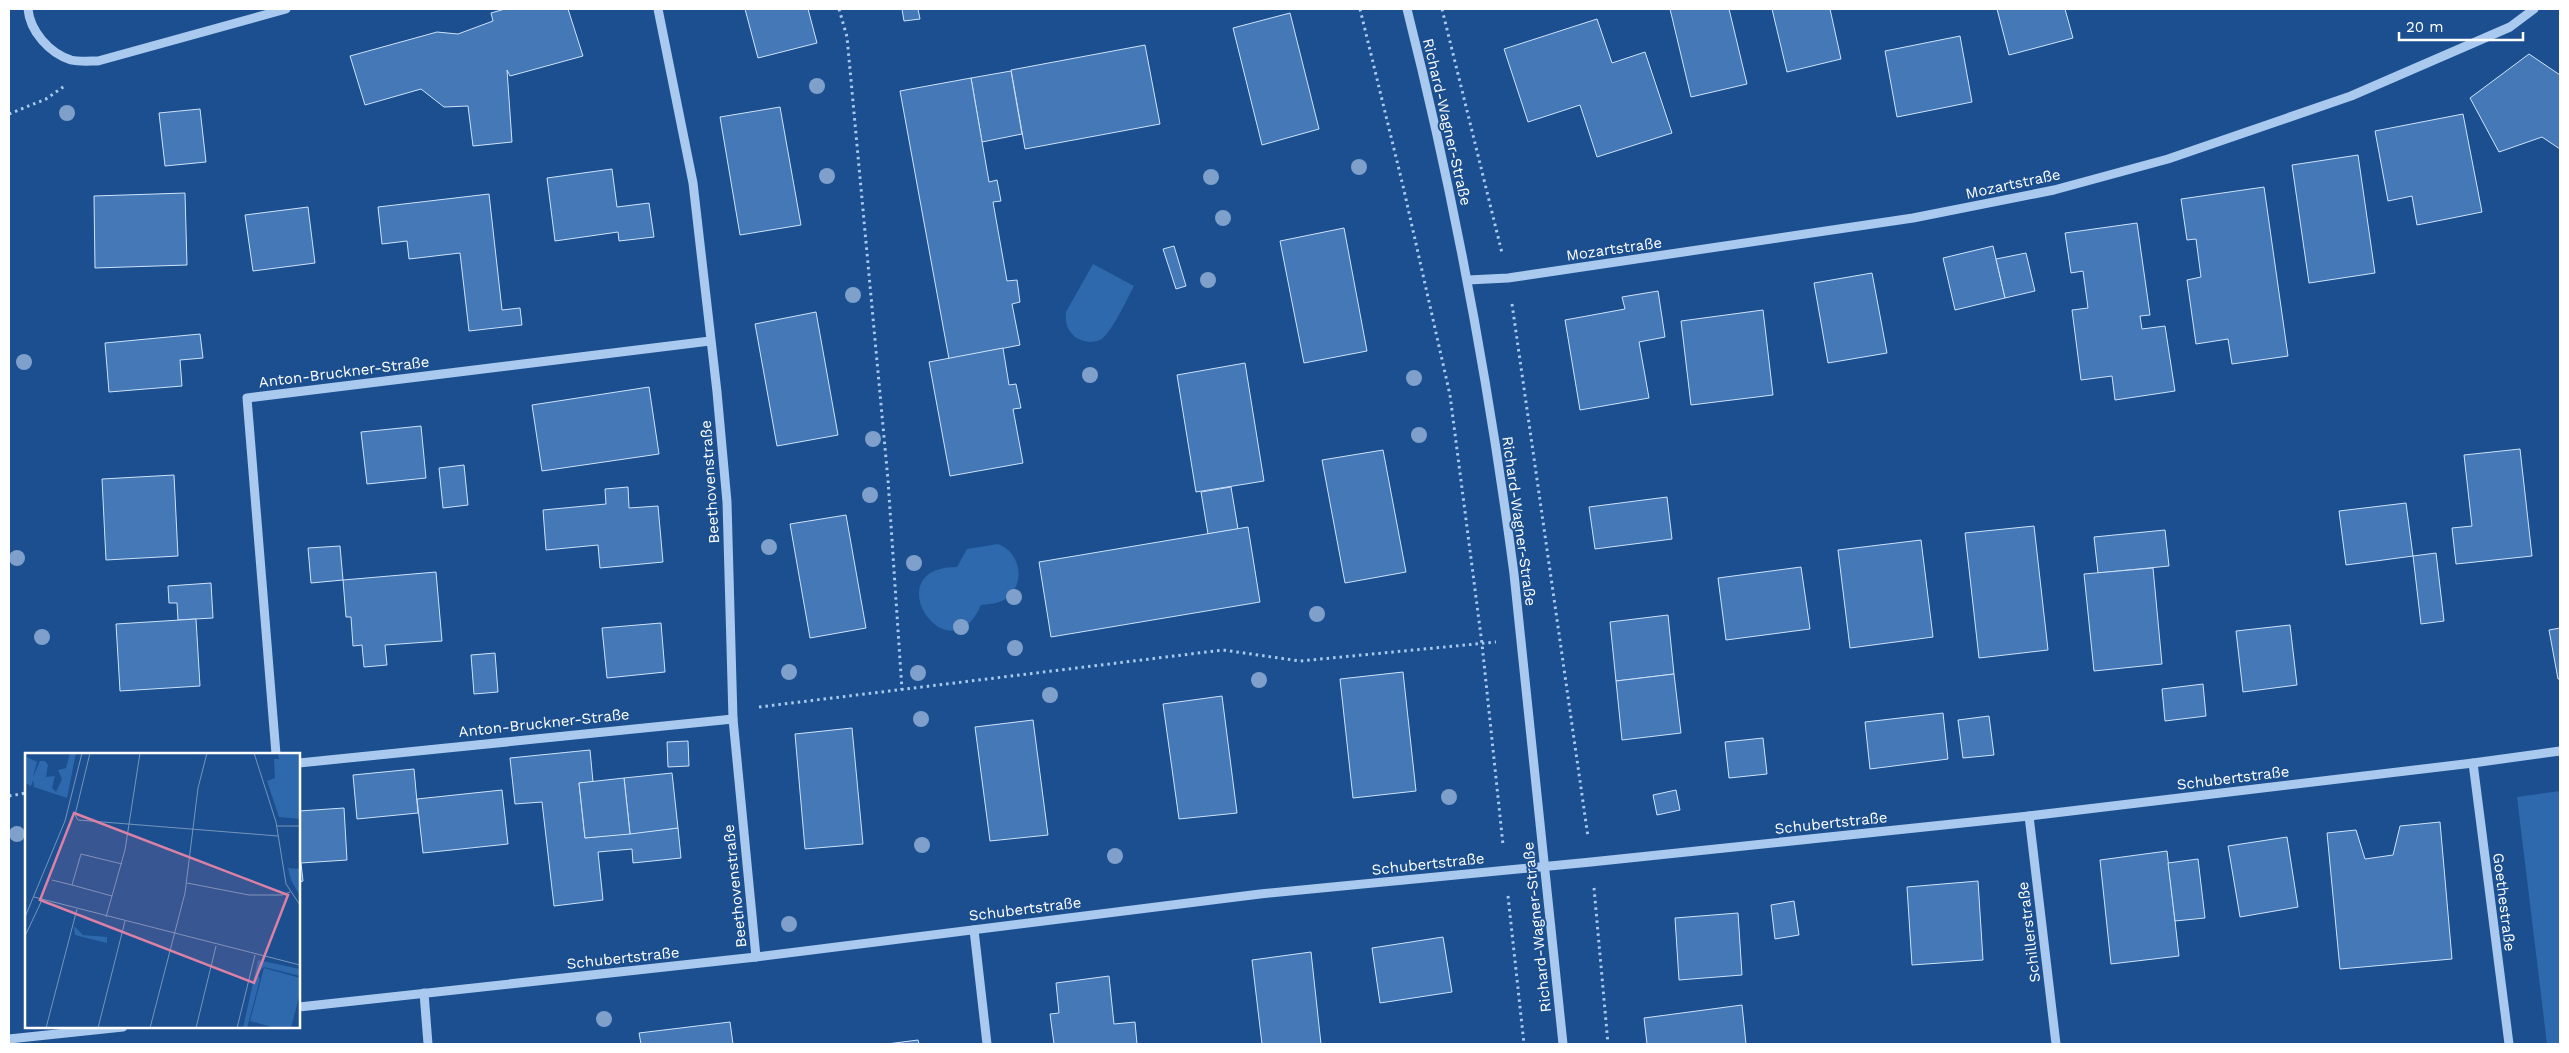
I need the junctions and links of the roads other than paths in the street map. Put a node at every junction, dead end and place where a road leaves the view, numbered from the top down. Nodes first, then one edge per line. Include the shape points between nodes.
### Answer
1 (28, 9) edge
2 (286, 9) edge
3 (658, 9) edge
4 (1407, 9) edge
5 (2534, 9) edge
6 (1468, 280) junction
7 (710, 341) junction
8 (733, 715) junction
9 (2560, 750) edge
10 (276, 753) edge
11 (300, 763) edge
12 (2473, 763) junction
13 (2029, 816) junction
14 (1545, 866) junction
15 (974, 930) junction
16 (756, 957) junction
17 (424, 993) junction
18 (300, 1007) edge
19 (115, 1028) edge
20 (13, 1041) edge
21 (428, 1044) edge
22 (988, 1044) edge
23 (1563, 1044) edge
24 (2056, 1044) edge
25 (2509, 1044) edge

1 - 2 street via 41,41 71,60 98,61
3 - 7 street, Beethovenstraße via 694,183
4 - 6 street, Richard-Wagner-Straße
5 - 6 street, Mozartstraße via 2510,27 2351,96 2168,159 2054,190 1912,218 1508,278
6 - 14 street, Richard-Wagner-Straße via 1504,498
7 - 8 street, Beethovenstraße via 727,502
7 - 10 street, Anton-Bruckner-Straße via 247,398
8 - 11 street, Anton-Bruckner-Straße
8 - 16 street, Beethovenstraße
9 - 12 street, Schubertstraße
12 - 13 street, Schubertstraße
12 - 25 street, Goethestraße
13 - 14 street, Schubertstraße
13 - 24 street, Schillerstraße
14 - 15 street, Schubertstraße via 1260,894
14 - 23 street, Richard-Wagner-Straße
15 - 16 street, Schubertstraße
15 - 22 street
16 - 17 street, Schubertstraße
17 - 18 street, Schubertstraße
17 - 21 street
19 - 20 street

